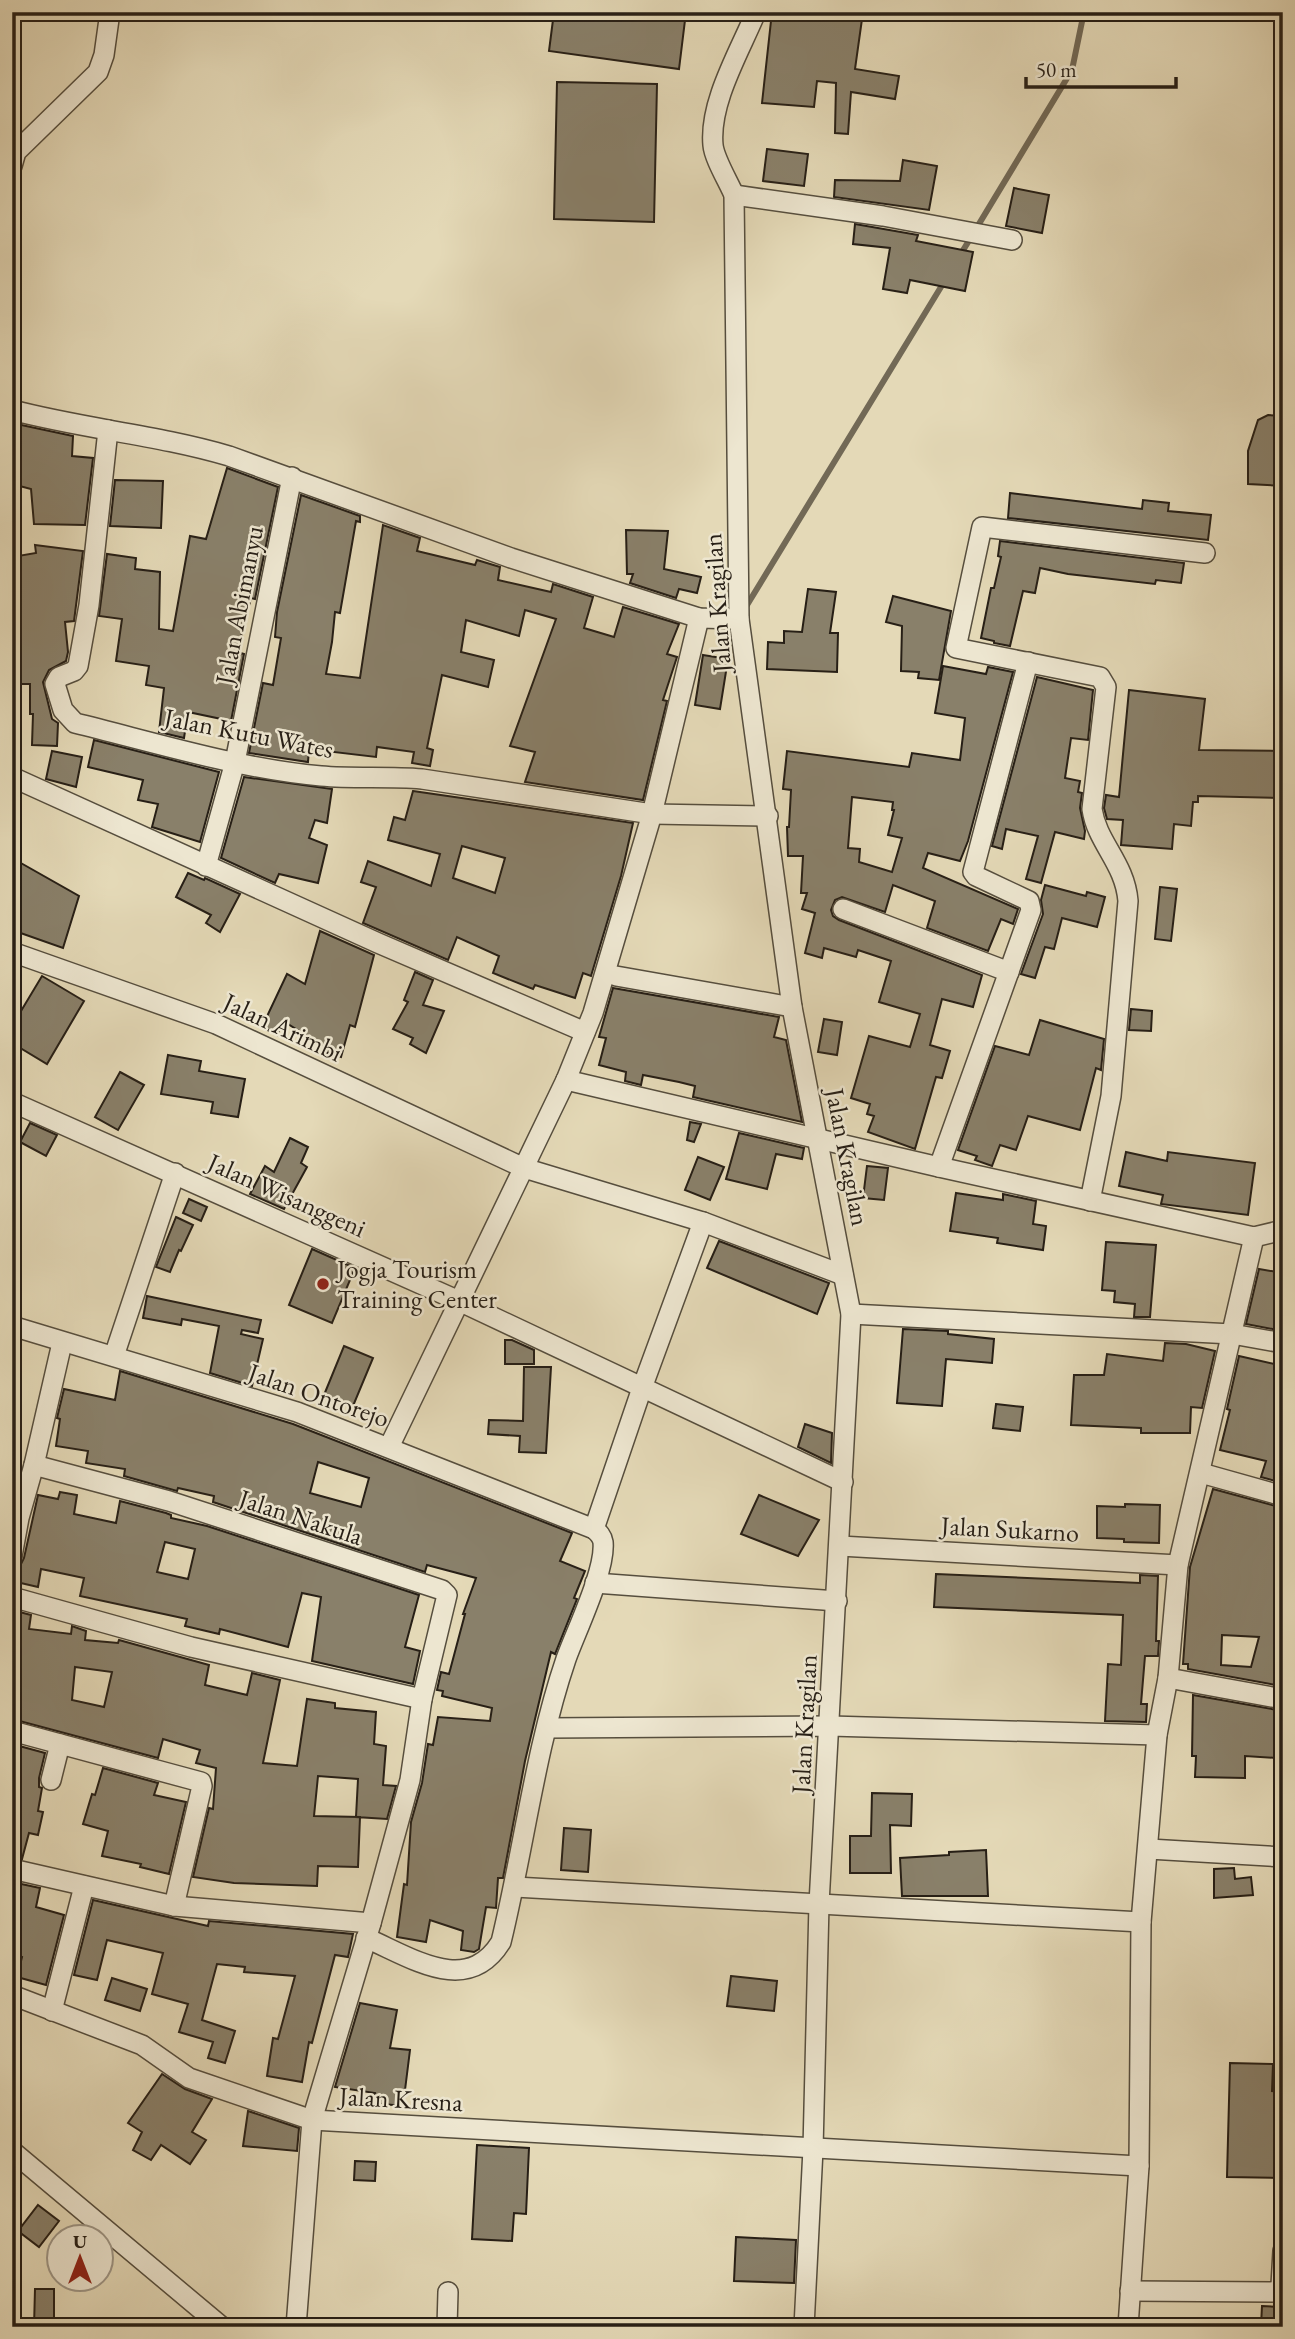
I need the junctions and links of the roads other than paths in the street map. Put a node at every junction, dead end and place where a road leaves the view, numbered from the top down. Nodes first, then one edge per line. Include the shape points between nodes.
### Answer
1 (110, 12) edge
2 (757, 12) edge
3 (12, 166) edge
4 (734, 195) junction
5 (1012, 240) dead end
6 (12, 410) edge
7 (108, 430) junction
8 (292, 477) junction
9 (1205, 553) dead end
10 (699, 618) junction
11 (739, 619) junction
12 (1028, 662) junction
13 (235, 761) junction
14 (12, 778) edge
15 (652, 814) junction
16 (768, 816) junction
17 (206, 866) junction
18 (844, 909) dead end
19 (12, 952) edge
20 (1009, 972) junction
21 (616, 976) dead end
22 (792, 1007) junction
23 (585, 1032) junction
24 (566, 1080) junction
25 (12, 1102) edge
26 (818, 1138) junction
27 (939, 1167) junction
28 (524, 1168) junction
29 (175, 1173) junction
30 (1090, 1200) junction
31 (703, 1222) junction
32 (1283, 1230) edge
33 (1254, 1237) junction
34 (843, 1275) junction
35 (458, 1301) junction
36 (851, 1314) junction
37 (12, 1326) edge
38 (1232, 1334) junction
39 (62, 1343) junction
40 (1283, 1343) edge
41 (114, 1356) junction
42 (642, 1388) junction
43 (389, 1447) junction
44 (34, 1465) junction
45 (1201, 1473) junction
46 (843, 1482) junction
47 (1283, 1496) edge
48 (597, 1532) junction
49 (839, 1546) junction
50 (12, 1556) edge
51 (1178, 1564) junction
52 (595, 1583) junction
53 (12, 1597) edge
54 (836, 1601) junction
55 (1168, 1678) junction
56 (422, 1699) junction
57 (1283, 1699) edge
58 (830, 1726) junction
59 (547, 1728) junction
60 (12, 1731) edge
61 (1157, 1735) junction
62 (60, 1744) junction
63 (51, 1780) dead end
64 (1149, 1849) junction
65 (1283, 1857) edge
66 (12, 1869) edge
67 (84, 1886) junction
68 (514, 1887) junction
69 (819, 1904) junction
70 (174, 1906) junction
71 (1141, 1922) junction
72 (369, 1930) junction
73 (12, 1995) edge
74 (52, 2011) junction
75 (313, 2120) junction
76 (813, 2149) junction
77 (12, 2151) edge
78 (1139, 2166) junction
79 (1283, 2251) edge
80 (1130, 2291) junction
81 (448, 2292) dead end
82 (222, 2327) edge
83 (296, 2327) edge
84 (447, 2327) edge
85 (804, 2327) edge
86 (1128, 2327) edge

1 - 3 street via 98,72 16,152
2 - 4 street, Jalan Kragilan via 726,82 714,123 713,147
4 - 5 street
4 - 11 street, Jalan Kragilan
6 - 7 street
7 - 8 street via 197,447
7 - 13 street, Jalan Kutu Wates via 78,666 55,684 63,710 75,723
8 - 10 street via 494,553
8 - 13 street, Jalan Abimanyu
9 - 12 street via 982,527 956,648
10 - 11 street
10 - 15 street
11 - 16 street, Jalan Kragilan
12 - 20 street via 973,872 1031,905
12 - 30 street via 1100,677 1106,687 1092,809 1124,876 1128,901 1111,1096
13 - 15 street, Jalan Kutu Wates via 321,776 472,785
13 - 17 street, Jalan Abimanyu
14 - 17 street
15 - 16 street, Jalan Kutu Wates
15 - 23 street
16 - 22 street, Jalan Kragilan
17 - 23 street
18 - 20 street
19 - 28 street, Jalan Arimbi via 216,1024
20 - 27 street
21 - 22 street
22 - 26 street, Jalan Kragilan
23 - 24 street
24 - 26 street
24 - 28 street
25 - 29 street, Jalan Wisanggeni
26 - 27 street
26 - 34 street, Jalan Kragilan
27 - 30 street
28 - 31 street, Jalan Arimbi
28 - 35 street
29 - 35 street, Jalan Wisanggeni
29 - 41 street
30 - 33 street
31 - 34 street, Jalan Arimbi
31 - 42 street
32 - 33 street
33 - 38 street
34 - 36 street, Jalan Kragilan
35 - 42 street, Jalan Wisanggeni
35 - 43 street
36 - 38 street
36 - 46 street, Jalan Kragilan
37 - 39 street, Jalan Ontorejo
38 - 40 street
38 - 45 street
39 - 41 street, Jalan Ontorejo
39 - 44 street
41 - 43 street, Jalan Ontorejo via 297,1412
42 - 46 street, Jalan Wisanggeni
42 - 48 street
43 - 48 street, Jalan Ontorejo
44 - 50 street
44 - 56 street, Jalan Nakula via 169,1501 442,1590 447,1599
45 - 47 street
45 - 51 street
46 - 49 street, Jalan Kragilan
48 - 52 street via 603,1545
49 - 51 street, Jalan Sukarno
49 - 54 street, Jalan Kragilan
51 - 55 street
52 - 54 street
52 - 59 street
53 - 56 street via 191,1647
54 - 58 street, Jalan Kragilan
55 - 57 street
55 - 61 street
56 - 72 street, Jalan Nakula via 410,1780
58 - 59 street
58 - 61 street
58 - 69 street, Jalan Kragilan
59 - 68 street
60 - 62 street
61 - 64 street
62 - 63 street
62 - 70 street via 201,1782
64 - 65 street
64 - 71 street
66 - 67 street
67 - 70 street
67 - 74 street
68 - 69 street
68 - 72 street via 501,1941 492,1956 460,1971 438,1969
69 - 71 street
69 - 76 street, Jalan Kragilan
70 - 72 street
71 - 78 street
72 - 75 street, Jalan Nakula
73 - 74 street, Jalan Kresna
74 - 75 street, Jalan Kresna via 142,2045 189,2078
75 - 76 street, Jalan Kresna
75 - 83 street, Jalan Nakula
76 - 78 street, Jalan Kresna
76 - 85 street, Jalan Kragilan
77 - 82 street
78 - 80 street
79 - 80 street via 1281,2285 1272,2292
80 - 86 street
81 - 84 street

